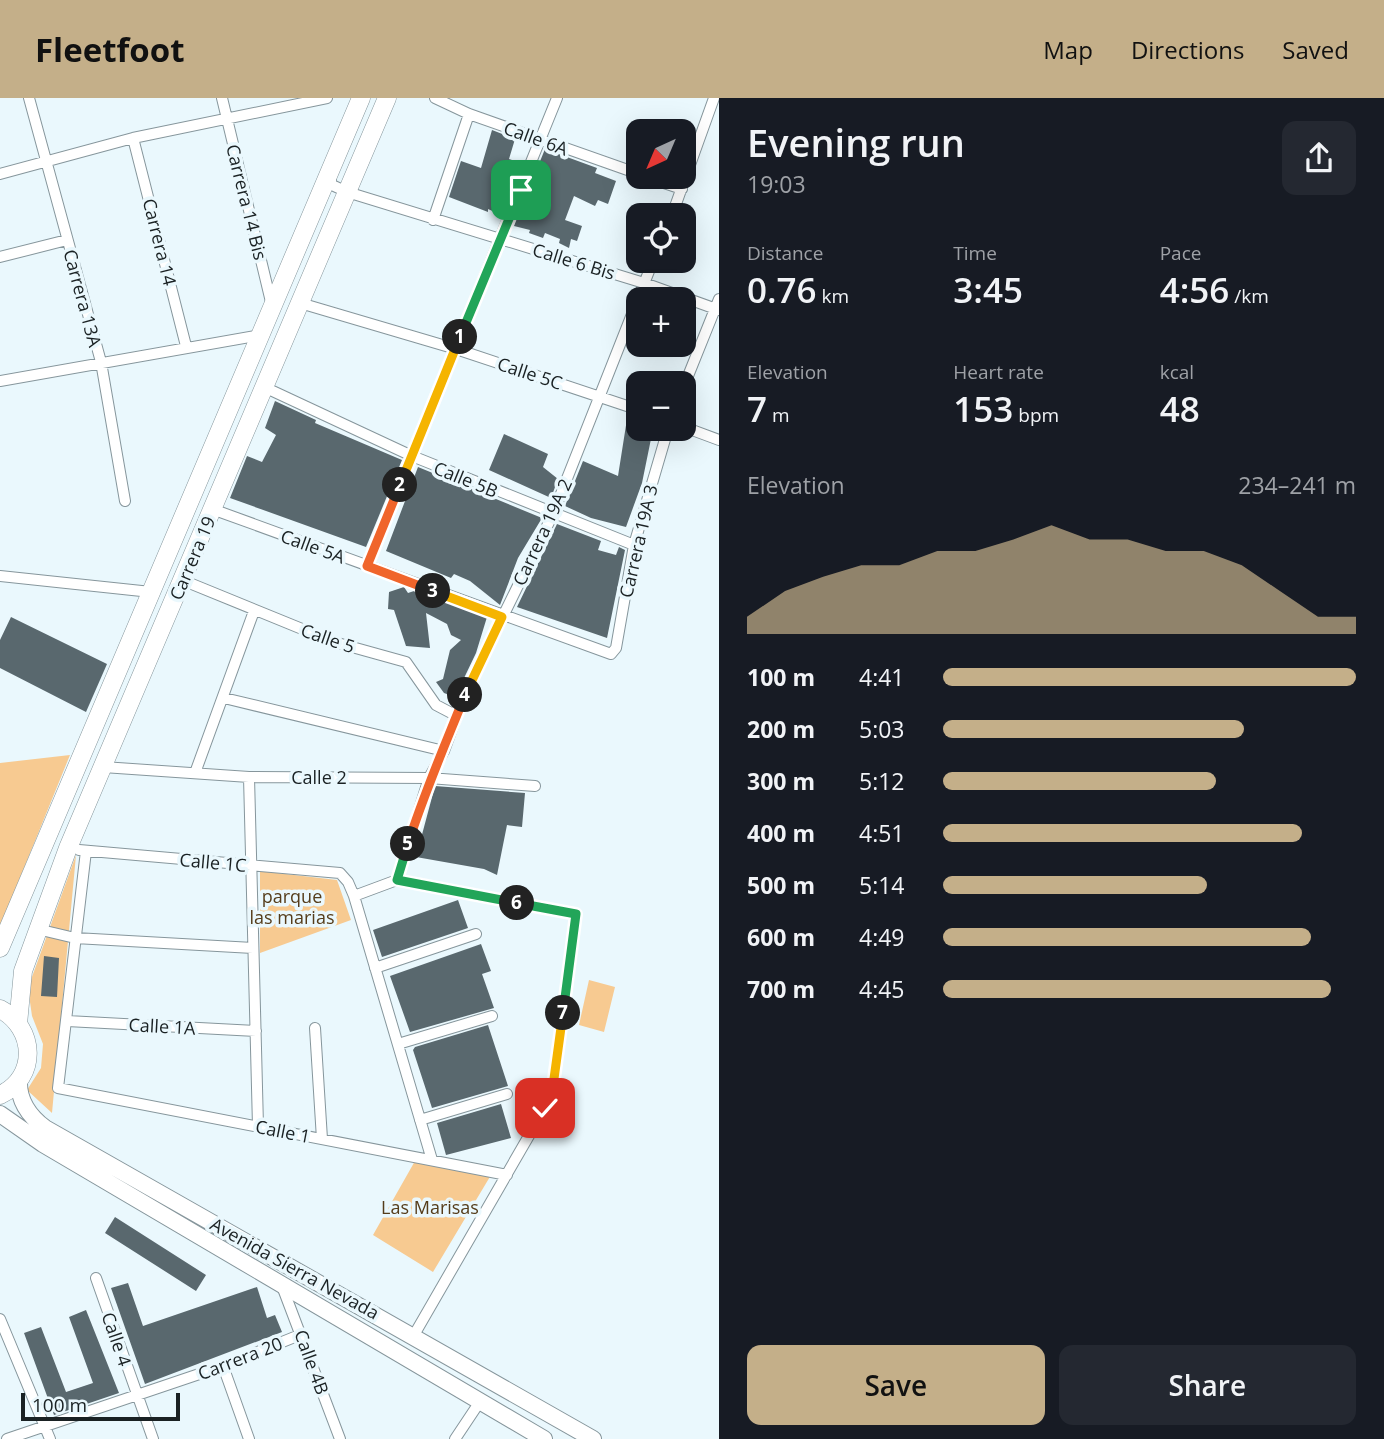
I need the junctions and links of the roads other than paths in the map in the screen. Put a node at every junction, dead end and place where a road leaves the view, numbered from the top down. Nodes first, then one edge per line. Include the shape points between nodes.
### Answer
1 (29, 98) edge
2 (222, 98) edge
3 (327, 98) edge
4 (361, 98) edge
5 (387, 98) edge
6 (435, 98) edge
7 (557, 98) edge
8 (714, 98) edge
9 (469, 114) junction
10 (226, 117) junction
11 (133, 138) junction
12 (542, 141) junction
13 (696, 149) edge
14 (46, 161) junction
15 (626, 170) edge
16 (330, 171) junction
17 (0, 174) edge
18 (682, 189) edge
19 (347, 192) junction
20 (677, 203) edge
21 (433, 220) junction
22 (306, 224) junction
23 (330, 232) junction
24 (500, 239) junction
25 (68, 240) junction
26 (0, 257) edge
27 (649, 273) edge
28 (645, 283) junction
29 (300, 303) junction
30 (718, 306) edge
31 (272, 307) junction
32 (261, 335) junction
33 (187, 346) junction
34 (456, 349) junction
35 (100, 362) junction
36 (690, 371) edge
37 (0, 381) edge
38 (264, 387) junction
39 (599, 396) junction
40 (626, 405) edge
41 (696, 431) edge
42 (719, 440) edge
43 (664, 441) edge
44 (412, 456) junction
45 (125, 501) dead end
46 (212, 509) junction
47 (553, 514) junction
48 (634, 545) junction
49 (367, 566) junction
50 (0, 576) edge
51 (182, 580) junction
52 (151, 592) junction
53 (254, 611) junction
54 (502, 617) junction
55 (611, 654) joint
56 (224, 698) junction
57 (457, 716) junction
58 (444, 751) junction
59 (103, 766) junction
60 (195, 773) junction
61 (249, 777) junction
62 (429, 778) junction
63 (535, 786) dead end
64 (77, 850) junction
65 (249, 865) junction
66 (397, 880) junction
67 (354, 896) junction
68 (37, 929) junction
69 (476, 934) dead end
70 (75, 938) junction
71 (0, 948) edge
72 (253, 948) junction
73 (375, 968) junction
74 (0, 1009) edge
75 (492, 1016) dead end
76 (67, 1021) junction
77 (18, 1024) junction
78 (315, 1028) dead end
79 (256, 1031) junction
80 (398, 1044) junction
81 (19, 1080) junction
82 (507, 1094) dead end
83 (0, 1095) edge
84 (0, 1114) edge
85 (420, 1120) junction
86 (258, 1126) junction
87 (322, 1139) junction
88 (432, 1160) junction
89 (507, 1175) junction
90 (96, 1278) dead end
91 (282, 1286) junction
92 (0, 1319) edge
93 (302, 1334) junction
94 (414, 1335) junction
95 (223, 1366) junction
96 (137, 1395) junction
97 (479, 1403) junction
98 (59, 1423) junction
99 (45, 1424) junction
100 (7, 1439) edge
101 (50, 1439) edge
102 (153, 1439) edge
103 (249, 1439) edge
104 (340, 1439) edge
105 (455, 1439) edge
106 (544, 1439) edge
107 (593, 1439) edge

1 - 14 street, Carrera 13A
2 - 10 street, Carrera 14 Bis
3 - 10 street
4 - 16 highway, Carrera 19
5 - 19 highway, Carrera 19
6 - 9 street, Calle 6A
7 - 12 street
8 - 13 street
9 - 12 street, Calle 6A
9 - 21 street
10 - 11 street
10 - 31 street, Carrera 14 Bis
11 - 14 street
11 - 33 street, Carrera 14
12 - 15 street, Calle 6A
12 - 24 street
14 - 17 street
14 - 25 street, Carrera 13A
16 - 19 street via 332,185
16 - 22 highway, Carrera 19
18 - 20 street
19 - 21 street, Calle 6 Bis
19 - 23 highway, Carrera 19
21 - 24 street, Calle 6 Bis
22 - 23 street via 317,214
22 - 31 highway, Carrera 19
23 - 29 highway, Carrera 19
24 - 28 street, Calle 6 Bis
24 - 34 street
25 - 26 street
25 - 35 street, Carrera 13A
27 - 28 street, Carrera 19A 2
28 - 30 street, Calle 6 Bis
28 - 39 street, Carrera 19A 2
29 - 34 street, Calle 5C
29 - 38 highway, Carrera 19
30 - 36 street
31 - 32 highway, Carrera 19
32 - 33 street
32 - 52 highway, Carrera 19
33 - 35 street
34 - 39 street, Calle 5C
34 - 44 street
35 - 37 street
35 - 45 street, Carrera 13A
38 - 44 street, Calle 5B
38 - 46 highway, Carrera 19
39 - 40 street, Calle 5C
39 - 47 street, Carrera 19A 2
41 - 42 street
43 - 48 street, Carrera 19A 3
44 - 47 street, Calle 5B
44 - 49 street
46 - 49 street, Calle 5A
46 - 51 highway, Carrera 19
47 - 48 street, Calle 5B
47 - 54 street, Carrera 19A 2
48 - 55 street, Carrera 19A 3 via 616,648
49 - 54 street, Calle 5A
50 - 52 street
51 - 53 street, Calle 5
51 - 59 highway, Carrera 19
52 - 71 highway, Carrera 19
53 - 56 street
53 - 57 street, Calle 5 via 334,642 405,662 436,705
54 - 55 street, Calle 5A
54 - 57 street, Carrera 19A 2
56 - 58 street
56 - 60 street
57 - 58 street, Carrera 19A 2
58 - 62 street, Carrera 19A 2
59 - 60 street, Calle 2
59 - 64 highway, Carrera 19
60 - 61 street, Calle 2
61 - 62 street, Calle 2
61 - 65 street
62 - 63 street, Calle 2
62 - 66 street, Carrera 19A 2
64 - 65 street, Calle 1C
64 - 68 highway, Carrera 19
64 - 70 street
65 - 67 street, Calle 1C via 340,873
65 - 72 street
66 - 67 street
66 - 89 street via 576,914 553,1086
67 - 73 street
68 - 70 street
68 - 77 highway, Carrera 19 via 21,980
69 - 73 street
70 - 72 street
70 - 76 street
72 - 79 street
73 - 80 street
74 - 77 highway
75 - 80 street
76 - 79 street, Calle 1A
76 - 86 street, Calle 1 via 58,1088
77 - 81 highway via 28,1052
78 - 87 street
79 - 86 street
80 - 85 street
81 - 83 highway
81 - 94 main road, Avenida Sierra Nevada via 23,1103 45,1128
82 - 85 street
84 - 91 main road, Avenida Sierra Nevada
85 - 88 street
86 - 87 street, Calle 1
87 - 88 street, Calle 1
88 - 89 street, Calle 1
89 - 94 street
90 - 96 street, Calle 4
91 - 93 street, Calle 4B
91 - 97 main road, Avenida Sierra Nevada
92 - 99 street
93 - 95 street, Carrera 20
93 - 104 street, Calle 4B
94 - 107 main road, Avenida Sierra Nevada
95 - 96 street, Carrera 20
95 - 103 street
96 - 98 street, Carrera 20
96 - 102 street, Calle 4
97 - 105 street
97 - 106 main road, Avenida Sierra Nevada
98 - 99 street, Carrera 20
98 - 101 street
99 - 100 street, Carrera 20
99 - 101 street

